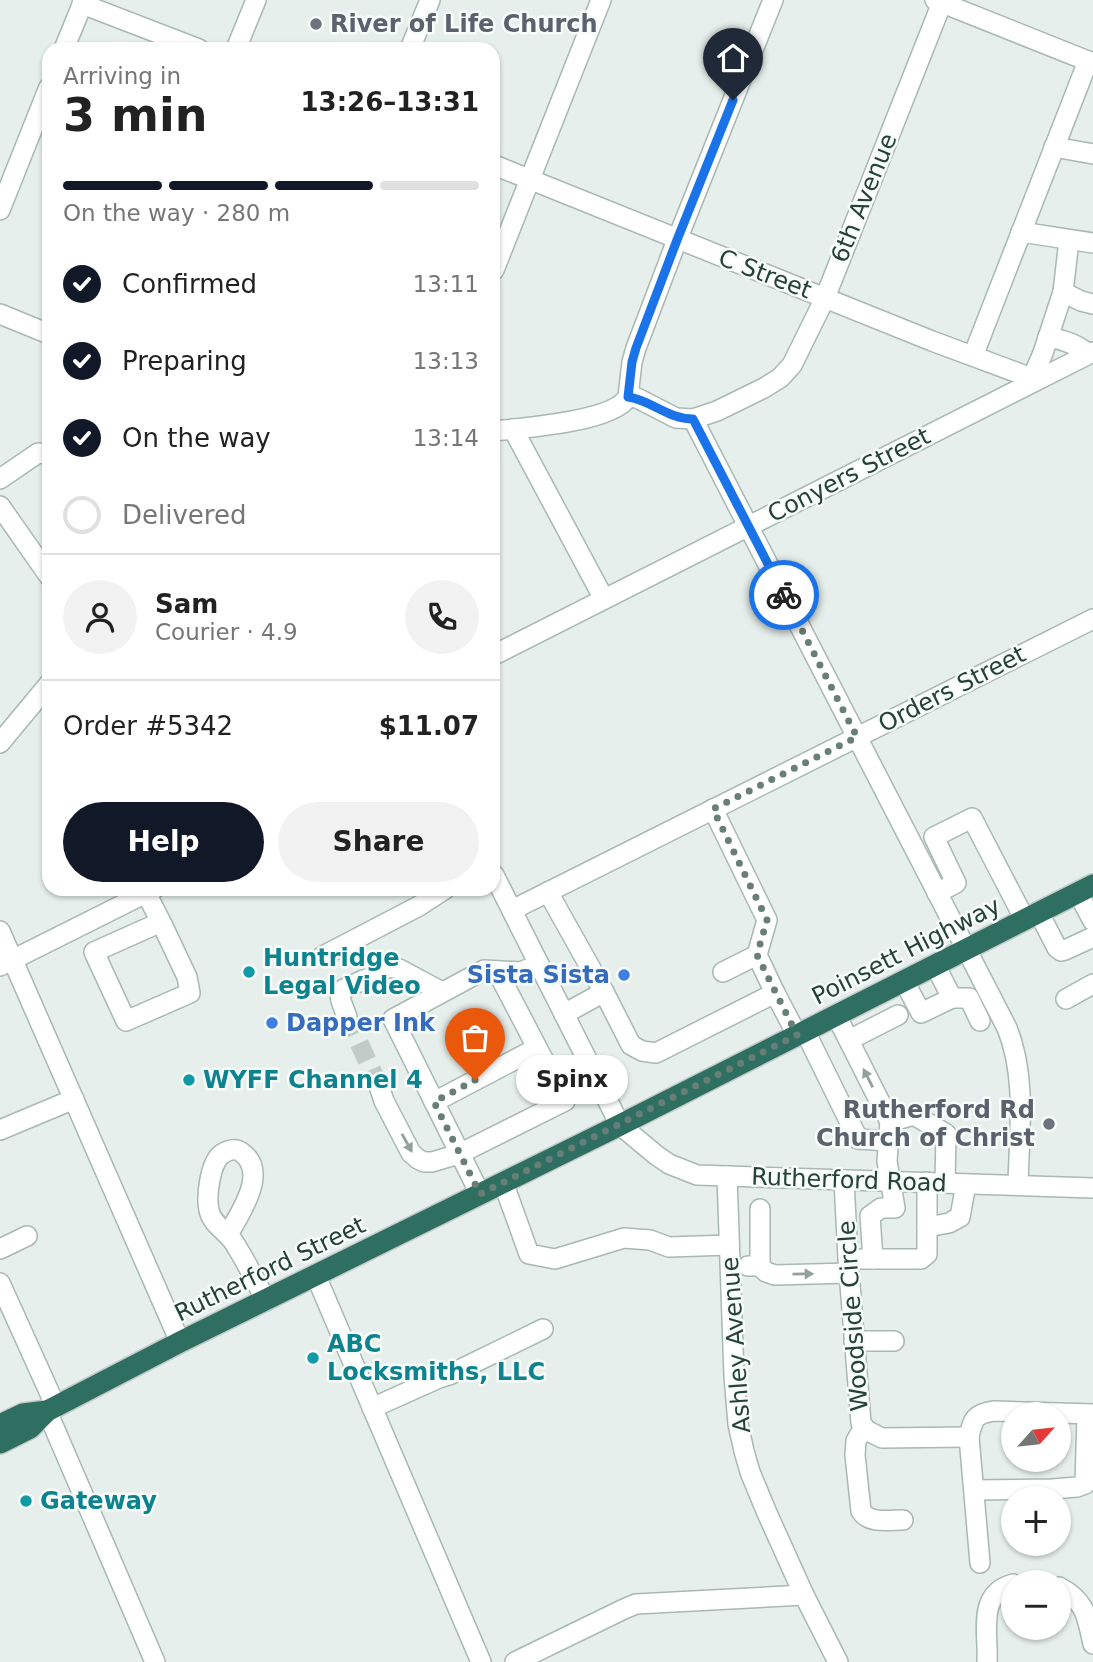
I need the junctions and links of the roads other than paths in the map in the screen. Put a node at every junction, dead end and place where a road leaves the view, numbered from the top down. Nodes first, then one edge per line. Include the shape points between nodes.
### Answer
1 (256, 0) edge
2 (430, 0) edge
3 (600, 0) edge
4 (773, 0) edge
5 (940, 1) edge
6 (83, 2) edge
7 (67, 42) edge
8 (182, 42) edge
9 (239, 42) edge
10 (413, 42) edge
11 (1090, 62) edge
12 (42, 105) edge
13 (1054, 148) junction
14 (1093, 154) edge
15 (500, 168) edge
16 (529, 180) junction
17 (0, 210) edge
18 (1021, 232) junction
19 (677, 240) junction
20 (1069, 240) junction
21 (1093, 243) edge
22 (500, 255) edge
23 (1063, 292) junction
24 (825, 298) junction
25 (1093, 304) edge
26 (0, 314) edge
27 (42, 331) edge
28 (1048, 337) junction
29 (1091, 353) edge
30 (972, 356) junction
31 (1034, 379) junction
32 (628, 397) junction
33 (693, 419) junction
34 (503, 430) edge
35 (42, 453) edge
36 (0, 479) edge
37 (0, 506) edge
38 (749, 526) junction
39 (42, 566) edge
40 (604, 599) junction
41 (1093, 619) edge
42 (500, 652) edge
43 (42, 692) edge
44 (857, 737) junction
45 (0, 743) edge
46 (713, 809) junction
47 (934, 837) junction
48 (913, 847) junction
49 (500, 886) edge
50 (1085, 889) edge
51 (548, 892) junction
52 (937, 893) junction
53 (140, 896) edge
54 (152, 896) edge
55 (434, 896) edge
56 (512, 910) junction
57 (1032, 917) junction
58 (1093, 921) edge
59 (161, 922) junction
60 (0, 931) edge
61 (1093, 937) edge
62 (966, 950) junction
63 (757, 955) junction
64 (323, 956) dead end
65 (6, 963) edge
66 (539, 964) junction
67 (935, 965) junction
68 (498, 971) junction
69 (723, 972) dead end
70 (904, 981) junction
71 (1093, 984) edge
72 (442, 992) junction
73 (604, 992) junction
74 (775, 993) junction
75 (969, 995) junction
76 (1066, 999) dead end
77 (564, 1014) junction
78 (836, 1015) junction
79 (898, 1015) dead end
80 (347, 1017) tunnel mouth
81 (980, 1021) dead end
82 (801, 1033) junction
83 (849, 1040) junction
84 (537, 1048) junction
85 (379, 1086) tunnel mouth
86 (74, 1099) junction
87 (434, 1102) junction
88 (620, 1125) junction
89 (0, 1130) edge
90 (889, 1131) junction
91 (460, 1154) junction
92 (727, 1176) junction
93 (510, 1179) junction
94 (844, 1180) junction
95 (891, 1181) junction
96 (936, 1183) junction
97 (966, 1184) junction
98 (1018, 1185) junction
99 (1093, 1188) edge
100 (480, 1194) junction
101 (895, 1208) junction
102 (760, 1209) dead end
103 (927, 1218) junction
104 (228, 1235) dead end
105 (27, 1236) dead end
106 (729, 1245) junction
107 (0, 1249) edge
108 (873, 1259) junction
109 (760, 1266) junction
110 (848, 1266) junction
111 (730, 1267) junction
112 (316, 1276) junction
113 (0, 1283) edge
114 (266, 1301) junction
115 (542, 1329) dead end
116 (854, 1341) junction
117 (894, 1341) dead end
118 (180, 1342) junction
119 (372, 1408) junction
120 (52, 1409) junction
121 (1090, 1414) edge
122 (0, 1426) edge
123 (863, 1427) junction
124 (969, 1437) junction
125 (0, 1443) edge
126 (974, 1490) junction
127 (903, 1520) dead end
128 (980, 1563) dead end
129 (1001, 1590) edge
130 (1071, 1593) edge
131 (804, 1595) junction
132 (1093, 1644) edge
133 (155, 1662) edge
134 (481, 1662) edge
135 (514, 1662) edge
136 (838, 1662) edge
137 (987, 1662) edge

1 - 9 street
2 - 10 street
3 - 16 street
4 - 19 street
5 - 11 street
5 - 24 street, 6th Avenue
6 - 7 street
6 - 8 street
11 - 13 street
12 - 17 street
13 - 14 street
13 - 18 street
15 - 16 street, C Street
16 - 19 street, C Street
16 - 22 street
18 - 20 street
18 - 30 street
19 - 24 street, C Street
19 - 32 street via 636,348
20 - 21 street
20 - 23 street
23 - 25 street
23 - 28 street
24 - 30 street, C Street
24 - 33 street, 6th Avenue via 796,359 780,377
26 - 27 street
28 - 29 street
28 - 31 street
29 - 31 street, Conyers Street
30 - 31 street, C Street
31 - 38 street, Conyers Street
32 - 33 street via 676,418
32 - 34 street via 598,416
33 - 38 street
34 - 40 street
35 - 36 street
37 - 39 street
38 - 40 street, Conyers Street
38 - 44 street
40 - 42 street, Conyers Street
41 - 44 street, Orders Street
43 - 45 street
44 - 46 street, Orders Street
44 - 48 street
46 - 51 street, Orders Street
46 - 63 street via 767,920
47 - 48 street
47 - 52 street via 956,883
47 - 57 street via 972,818
48 - 52 street
49 - 56 street
50 - 57 highway, Poinsett Highway
50 - 58 street
51 - 56 street, Orders Street
51 - 73 street
52 - 62 street
53 - 65 street
54 - 59 street
55 - 64 street
56 - 66 street
57 - 61 street via 1061,951
57 - 62 highway, Poinsett Highway
59 - 59 street via 94,952 126,1021 190,993
60 - 65 street
62 - 67 highway, Poinsett Highway
62 - 75 street
63 - 69 street
63 - 74 street
65 - 86 street
66 - 68 street via 521,972
66 - 77 street
67 - 70 highway, Poinsett Highway
67 - 75 street
68 - 72 street via 484,970
68 - 84 street
70 - 75 street via 921,1013
70 - 78 highway, Poinsett Highway
71 - 76 street
72 - 80 street via 389,967 344,989 340,994
72 - 87 street via 393,1018
73 - 74 street via 631,1045 656,1053
73 - 77 street
74 - 82 street
75 - 81 street
75 - 98 street via 1007,1028 1015,1053 1020,1089
77 - 88 street
78 - 82 highway, Poinsett Highway
78 - 83 street
79 - 83 street
82 - 88 highway, Poinsett Highway
82 - 90 street via 858,1139
90 -> 83 street
84 - 87 street
84 - 91 street via 565,1101
85 -> 91 street via 418,1159 432,1162
86 - 89 street
86 - 118 street
87 - 91 street
88 - 92 street, Rutherford Road via 669,1164 697,1175
88 - 93 highway, Poinsett Highway
90 - 95 street
90 - 96 street via 914,1115 946,1135
91 - 100 street
92 - 94 street, Rutherford Road
92 - 106 street, Ashley Avenue
93 - 100 highway, Rutherford Street
93 - 106 street via 529,1254 555,1259 624,1238 668,1247
94 - 95 street, Rutherford Road
94 - 110 street, Woodside Circle
95 - 96 street, Rutherford Road
95 - 101 street
96 - 97 street, Rutherford Road
96 - 103 street
97 - 98 street, Rutherford Road
97 - 103 street via 960,1217 949,1223
98 - 99 street, Rutherford Road
100 - 112 highway, Rutherford Street
101 - 103 street
101 - 108 street via 881,1208 870,1216
102 - 109 street
103 - 108 street via 927,1254 921,1259
104 - 114 street
105 - 107 street
106 - 111 street, Ashley Avenue
108 - 110 street
109 -> 110 street via 775,1275
109 - 111 street
110 - 116 street, Woodside Circle
111 - 131 street, Ashley Avenue via 734,1376 744,1451
112 - 114 highway, Rutherford Street
112 - 119 street
113 - 120 street
114 - 118 highway, Rutherford Street
115 - 119 street
116 - 117 street
116 - 123 street, Woodside Circle
118 - 120 highway, Rutherford Street
119 - 134 street
120 - 122 highway, Rutherford Street
120 - 125 highway, Rutherford Street via 30,1428
120 - 133 street
121 - 124 street via 983,1412 972,1423
121 - 126 street via 1085,1484 1077,1488
123 - 124 street, Woodside Circle via 882,1438
123 - 127 street via 855,1455 861,1511 870,1520
124 - 126 street
126 - 128 street
129 - 137 street via 988,1609
130 - 132 street via 1086,1613
131 - 135 street via 636,1604
131 - 136 street, Ashley Avenue

